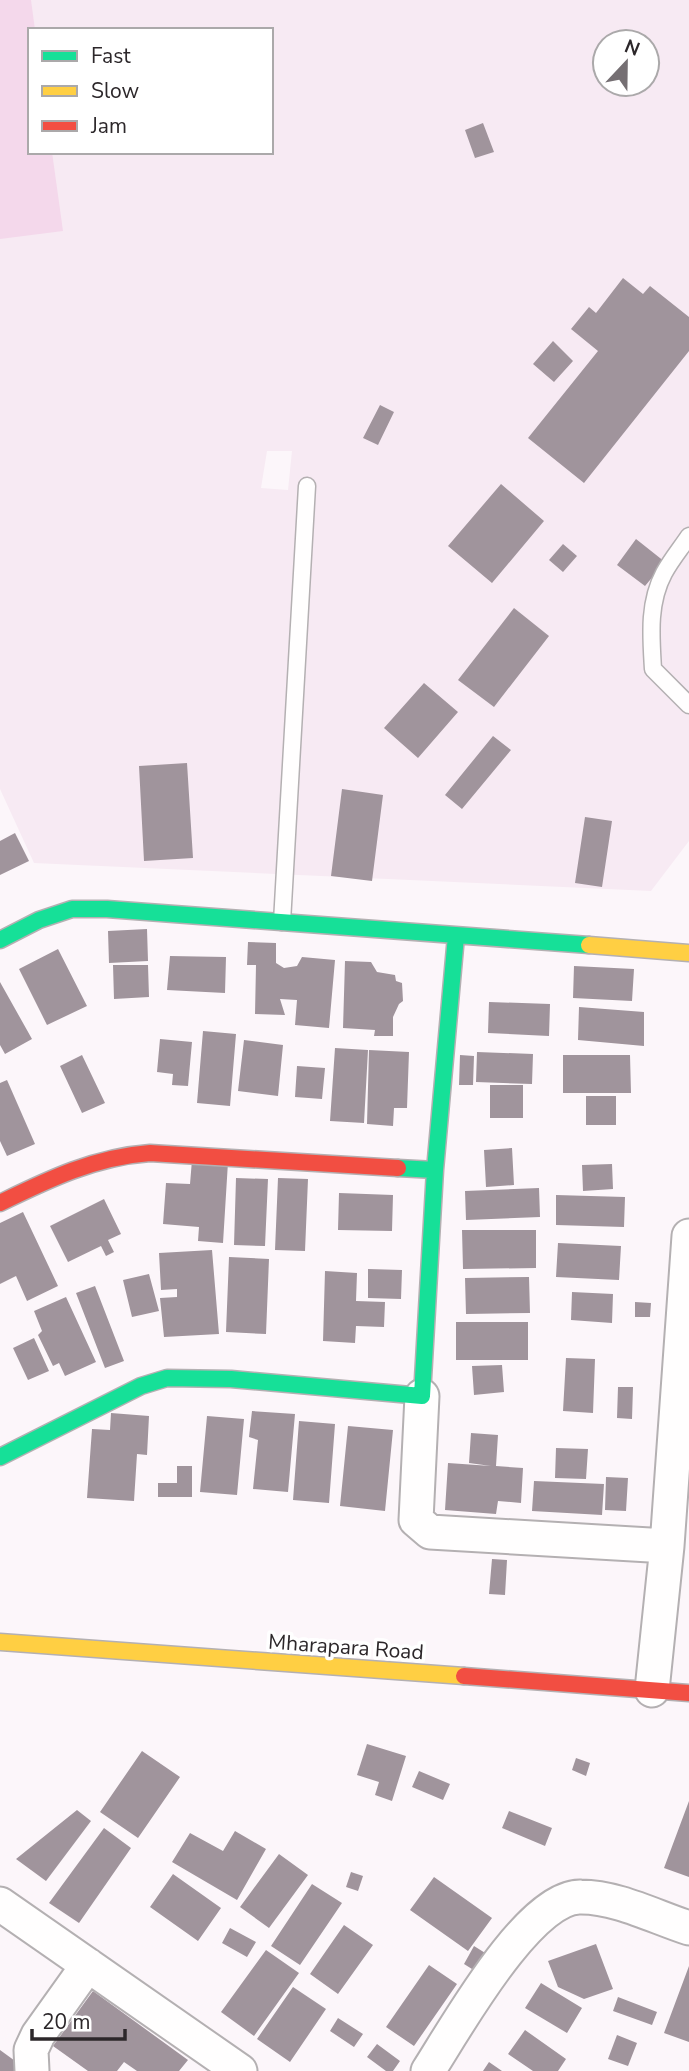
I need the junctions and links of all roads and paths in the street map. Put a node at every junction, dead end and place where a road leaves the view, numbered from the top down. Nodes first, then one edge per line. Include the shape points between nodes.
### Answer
1 (307, 486) dead end
2 (689, 537) edge
3 (689, 705) edge
4 (282, 922) junction
5 (456, 936) junction
6 (0, 940) edge
7 (689, 953) edge
8 (435, 1170) junction
9 (0, 1203) edge
10 (689, 1236) edge
11 (422, 1396) junction
12 (0, 1457) edge
13 (667, 1546) junction
14 (0, 1642) edge
15 (652, 1690) junction
16 (689, 1693) edge
17 (0, 1904) edge
18 (689, 1928) edge
19 (88, 1965) junction
20 (32, 2071) edge
21 (240, 2071) edge
22 (428, 2071) edge

1 - 4 lane
2 - 3 lane via 664,573 652,606 650,630 653,669
4 - 5 street
4 - 6 street via 72,909
5 - 7 street
5 - 8 street
8 - 9 street via 122,1154 86,1163
8 - 11 street
10 - 13 street
11 - 12 street via 231,1379 167,1378 141,1386
11 - 13 street via 416,1520 430,1532
13 - 15 street
14 - 15 street, Mharapara Road
15 - 16 street, Mharapara Road
17 - 19 street
18 - 22 street via 612,1902 578,1896 554,1906 496,1964
19 - 20 street via 38,2035 31,2050
19 - 21 street

